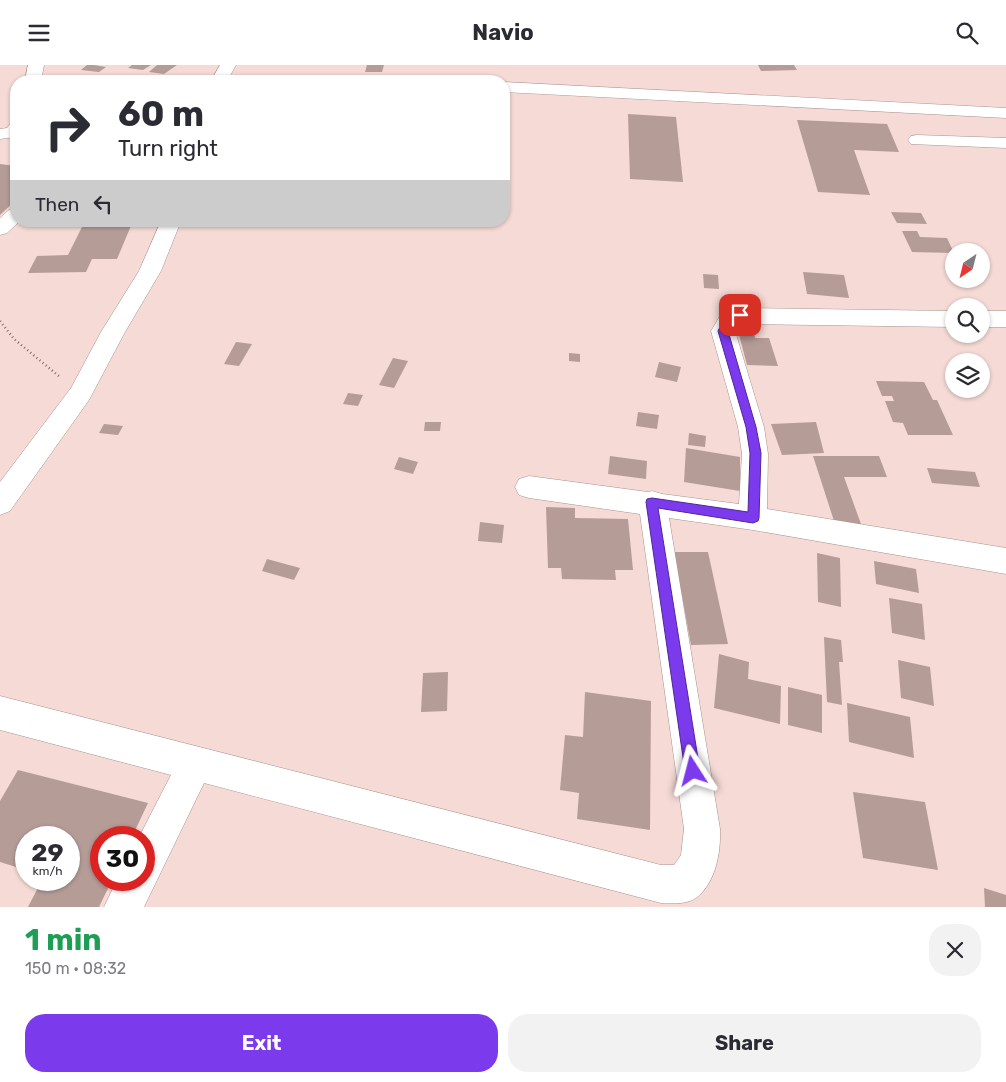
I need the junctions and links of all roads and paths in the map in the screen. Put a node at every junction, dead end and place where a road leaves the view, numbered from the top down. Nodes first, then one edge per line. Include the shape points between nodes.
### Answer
1 (510, 87) edge
2 (1006, 113) edge
3 (917, 140) dead end
4 (1006, 143) edge
5 (10, 220) edge
6 (168, 227) edge
7 (0, 229) edge
8 (945, 319) edge
9 (990, 319) edge
10 (1006, 319) edge
11 (0, 321) edge
12 (80, 394) junction
13 (529, 487) dead end
14 (652, 502) junction
15 (0, 503) edge
16 (753, 518) junction
17 (1006, 561) edge
18 (0, 713) edge
19 (195, 764) junction
20 (155, 845) edge
21 (132, 891) edge
22 (124, 907) edge

1 - 2 street
3 - 4 street
5 - 7 street
6 - 12 street via 150,271
8 - 16 street via 740,315 728,321 723,331 751,427 755,453
9 - 10 street
11 - 12 path via 14,339
12 - 15 street
13 - 14 street
14 - 16 street
14 - 19 street via 702,829 702,853 694,872 682,885 652,882
16 - 17 street
18 - 19 street
19 - 20 street
21 - 22 street

